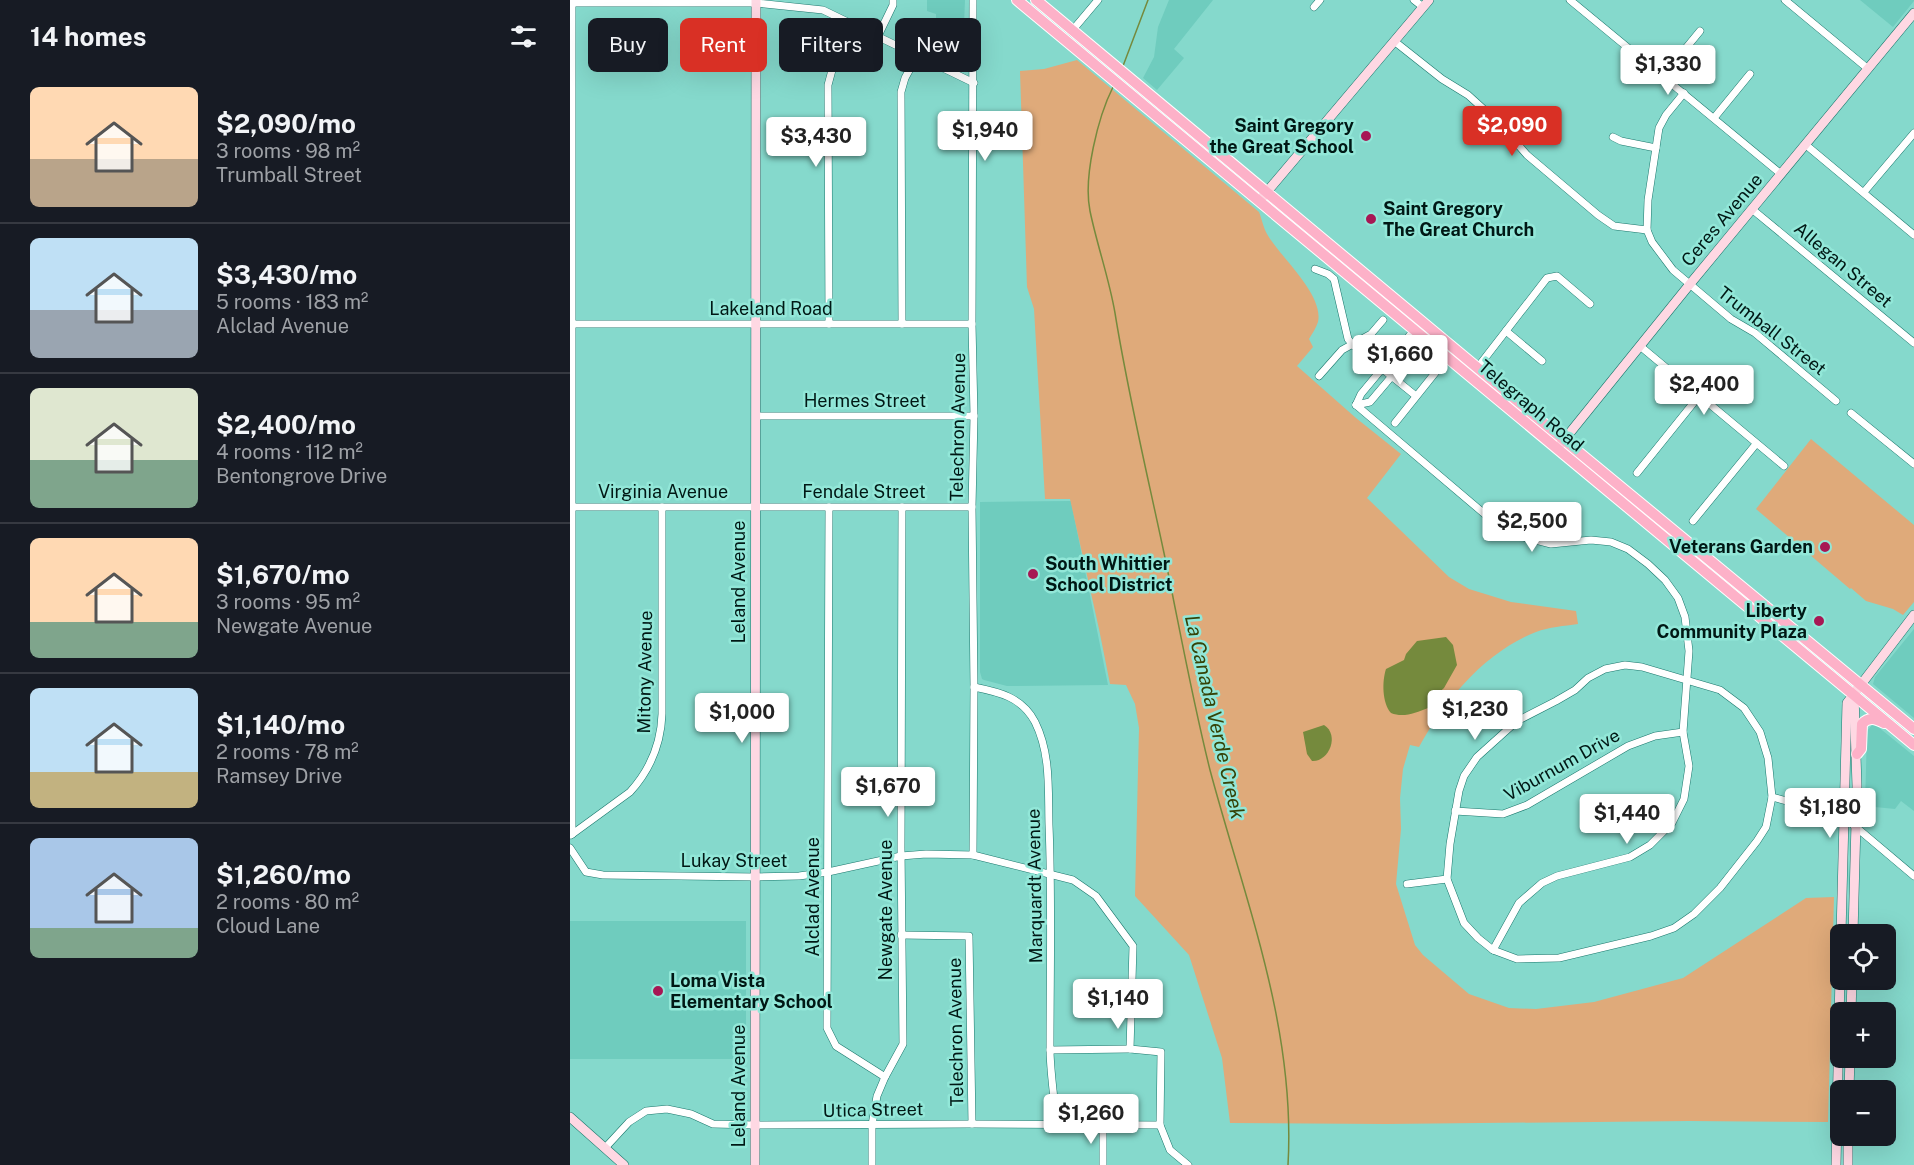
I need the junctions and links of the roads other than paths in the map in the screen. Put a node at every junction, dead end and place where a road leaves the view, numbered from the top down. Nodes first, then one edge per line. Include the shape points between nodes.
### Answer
1 (825, 0) edge
2 (893, 0) edge
3 (973, 0) edge
4 (1017, 0) edge
5 (1036, 0) edge
6 (1085, 0) edge
7 (1098, 0) edge
8 (1320, 0) edge
9 (1414, 0) edge
10 (1570, 0) edge
11 (1785, 0) edge
12 (756, 1) edge
13 (572, 2) edge
14 (1426, 4) edge
15 (1093, 7) junction
16 (1314, 8) dead end
17 (823, 10) junction
18 (1914, 13) edge
19 (840, 18) edge
20 (883, 26) edge
21 (1073, 30) junction
22 (1700, 31) dead end
23 (1065, 39) junction
24 (1394, 41) junction
25 (1868, 68) junction
26 (832, 72) edge
27 (908, 72) edge
28 (951, 72) edge
29 (1750, 74) dead end
30 (1663, 76) junction
31 (974, 83) junction
32 (1684, 93) junction
33 (1714, 118) junction
34 (1914, 134) edge
35 (1613, 137) dead end
36 (1806, 145) junction
37 (1656, 148) junction
38 (1781, 174) junction
39 (1864, 192) junction
40 (1264, 196) junction
41 (1753, 210) junction
42 (1647, 230) junction
43 (1914, 235) edge
44 (1315, 269) dead end
45 (1690, 284) junction
46 (1590, 304) dead end
47 (1383, 320) dead end
48 (571, 324) edge
49 (756, 324) junction
50 (829, 324) junction
51 (902, 324) junction
52 (972, 324) junction
53 (1418, 326) junction
54 (1506, 331) junction
55 (1428, 333) junction
56 (1914, 344) edge
57 (1352, 345) junction
58 (1640, 346) junction
59 (1542, 361) dead end
60 (1478, 367) junction
61 (1382, 368) junction
62 (1439, 368) dead end
63 (1319, 376) dead end
64 (1392, 376) junction
65 (1416, 396) junction
66 (1700, 396) junction
67 (1836, 401) dead end
68 (1356, 405) junction
69 (1851, 413) dead end
70 (756, 416) junction
71 (974, 416) junction
72 (1395, 423) dead end
73 (1756, 444) junction
74 (1561, 445) junction
75 (1914, 464) edge
76 (1784, 466) dead end
77 (1637, 473) dead end
78 (571, 507) edge
79 (662, 507) junction
80 (756, 507) junction
81 (829, 507) junction
82 (902, 507) junction
83 (972, 507) junction
84 (1693, 521) dead end
85 (1914, 615) edge
86 (1688, 681) junction
87 (1860, 683) junction
88 (974, 687) junction
89 (1854, 695) junction
90 (1889, 726) junction
91 (1914, 729) edge
92 (1683, 732) junction
93 (1914, 745) edge
94 (1857, 754) junction
95 (1772, 797) junction
96 (1455, 811) junction
97 (1844, 817) junction
98 (1856, 827) junction
99 (571, 835) edge
100 (570, 848) edge
101 (973, 855) junction
102 (901, 856) junction
103 (828, 872) junction
104 (1051, 874) junction
105 (1914, 876) edge
106 (756, 877) junction
107 (1447, 879) junction
108 (1407, 884) dead end
109 (1841, 924) edge
110 (1853, 924) edge
111 (901, 935) junction
112 (1493, 950) junction
113 (1840, 990) edge
114 (1130, 1049) junction
115 (1050, 1050) junction
116 (885, 1077) junction
117 (571, 1121) edge
118 (972, 1124) junction
119 (756, 1125) junction
120 (872, 1125) junction
121 (1056, 1125) junction
122 (1103, 1125) junction
123 (1160, 1125) junction
124 (1848, 1146) edge
125 (605, 1148) junction
126 (624, 1165) edge
127 (755, 1165) edge
128 (873, 1165) edge
129 (1103, 1165) edge
130 (1188, 1165) edge
131 (1836, 1165) edge
132 (1848, 1165) edge

1 - 17 street
2 - 20 street
3 - 31 street, Telechron Avenue
4 - 23 main road, Telegraph Road
5 - 21 main road, Telegraph Road
6 - 15 street
7 - 15 street
8 - 16 street
9 - 14 street
10 - 30 street
11 - 25 street
12 - 13 street
12 - 17 street
12 - 49 street, Leland Avenue
13 - 48 street
14 - 24 street
15 - 21 street
17 - 19 street
18 - 25 street, Ceres Avenue
21 - 23 street
21 - 40 main road, Telegraph Road
22 - 30 street
23 - 40 main road, Telegraph Road
24 - 40 street
24 - 42 street via 1468,95 1527,155 1598,215 1614,226
25 - 36 street, Ceres Avenue
26 - 50 street via 828,85
27 - 51 street via 901,92
28 - 31 street
29 - 33 street
30 - 32 street
31 - 52 street, Telechron Avenue
32 - 33 street
32 - 37 street via 1659,128
33 - 38 street
34 - 39 street
35 - 37 street
36 - 38 street, Ceres Avenue
36 - 39 street
37 - 42 street
38 - 41 street, Ceres Avenue
39 - 43 street
40 - 53 main road, Telegraph Road
41 - 45 street, Ceres Avenue
41 - 56 street, Allegan Street
42 - 45 street, Trumball Street via 1657,252
44 - 57 street via 1334,279
45 - 58 street, Ceres Avenue
45 - 67 street, Trumball Street
46 - 54 street via 1557,276 1547,278
47 - 57 street via 1371,334
48 - 49 street, Lakeland Road
48 - 78 street
49 - 50 street, Lakeland Road
49 - 70 street, Leland Avenue
50 - 51 street, Lakeland Road
51 - 52 street, Lakeland Road
52 - 71 street, Telechron Avenue
53 - 55 main road, Telegraph Road
53 - 61 street
54 - 59 street
54 - 60 street
55 - 60 main road, Telegraph Road
55 - 64 street
55 - 74 main road, Telegraph Road
57 - 61 street
57 - 63 street via 1342,350
58 - 66 street
58 - 74 street, Ceres Avenue
60 - 74 main road, Telegraph Road
61 - 64 street
61 - 68 street
62 - 65 street
64 - 65 street
64 - 68 street via 1370,402
65 - 72 street
66 - 73 street
66 - 77 street
68 - 86 street via 1507,533 1551,544 1611,542 1648,564 1678,598 1685,617
69 - 75 street
70 - 71 street, Hermes Street
70 - 80 street, Leland Avenue
71 - 83 street, Telechron Avenue
73 - 76 street
73 - 84 street
74 - 87 main road, Telegraph Road
74 - 89 main road, Telegraph Road
78 - 79 street, Virginia Avenue
78 - 99 street
79 - 80 street, Virginia Avenue
79 - 99 street, Mitony Avenue via 660,740 651,762 630,792
80 - 81 street, Fendale Street
80 - 106 street, Leland Avenue
81 - 82 street, Fendale Street
81 - 103 street, Alclad Avenue
82 - 83 street, Fendale Street
82 - 102 street, Newgate Avenue
83 - 88 street, Telechron Avenue
85 - 87 street
86 - 92 street
86 - 95 street via 1720,690 1744,708 1760,732 1768,758
86 - 96 street via 1625,665 1588,678 1575,690 1517,721 1477,757 1464,776
87 - 89 street
87 - 91 main road, Telegraph Road
88 - 101 street, Telechron Avenue
88 - 104 street, Marquardt Avenue via 1002,693 1019,702 1034,720 1042,739 1047,762
89 - 90 main road, Telegraph Road
89 - 94 street
89 - 97 street via 1847,703
90 - 93 main road, Telegraph Road
90 - 94 main road via 1872,719 1864,721
92 - 96 street, Viburnum Drive via 1655,736 1628,746 1527,805 1503,814
92 - 112 street via 1689,766 1684,799 1672,823 1650,845 1630,857 1542,883 1519,903
94 - 98 street
95 - 97 street
95 - 112 street via 1766,827 1757,841 1720,888 1674,928 1558,958 1517,959
96 - 107 street
97 - 98 street
97 - 109 street
98 - 105 street
98 - 110 street
100 - 106 street, Lukay Street via 586,872 603,875
101 - 102 street, Lukay Street
101 - 104 street, Lukay Street
102 - 103 street, Lukay Street
102 - 111 street, Newgate Avenue
103 - 106 street, Lukay Street
103 - 116 street, Alclad Avenue via 827,1028 836,1046
104 - 114 street, Lukay Street via 1073,880 1096,896 1133,946
104 - 115 street, Marquardt Avenue
106 - 119 street, Leland Avenue
107 - 108 street
107 - 112 street via 1464,923
111 - 116 street, Newgate Avenue via 903,1044
111 - 118 street, Telechron Avenue via 969,936
113 - 131 street
114 - 115 street
114 - 123 street via 1161,1052
115 - 121 street, Marquardt Avenue
116 - 120 street, Newgate Avenue
117 - 125 street
118 - 120 street, Utica Street
118 - 121 street, Utica Street
119 - 120 street, Utica Street
119 - 125 street, Utica Street via 713,1124 667,1109 646,1111 629,1122
119 - 127 street, Leland Avenue
120 - 128 street, Newgate Avenue
121 - 122 street, Utica Street
122 - 123 street, Utica Street
122 - 129 street
123 - 130 street via 1170,1150
124 - 132 street
125 - 126 street

